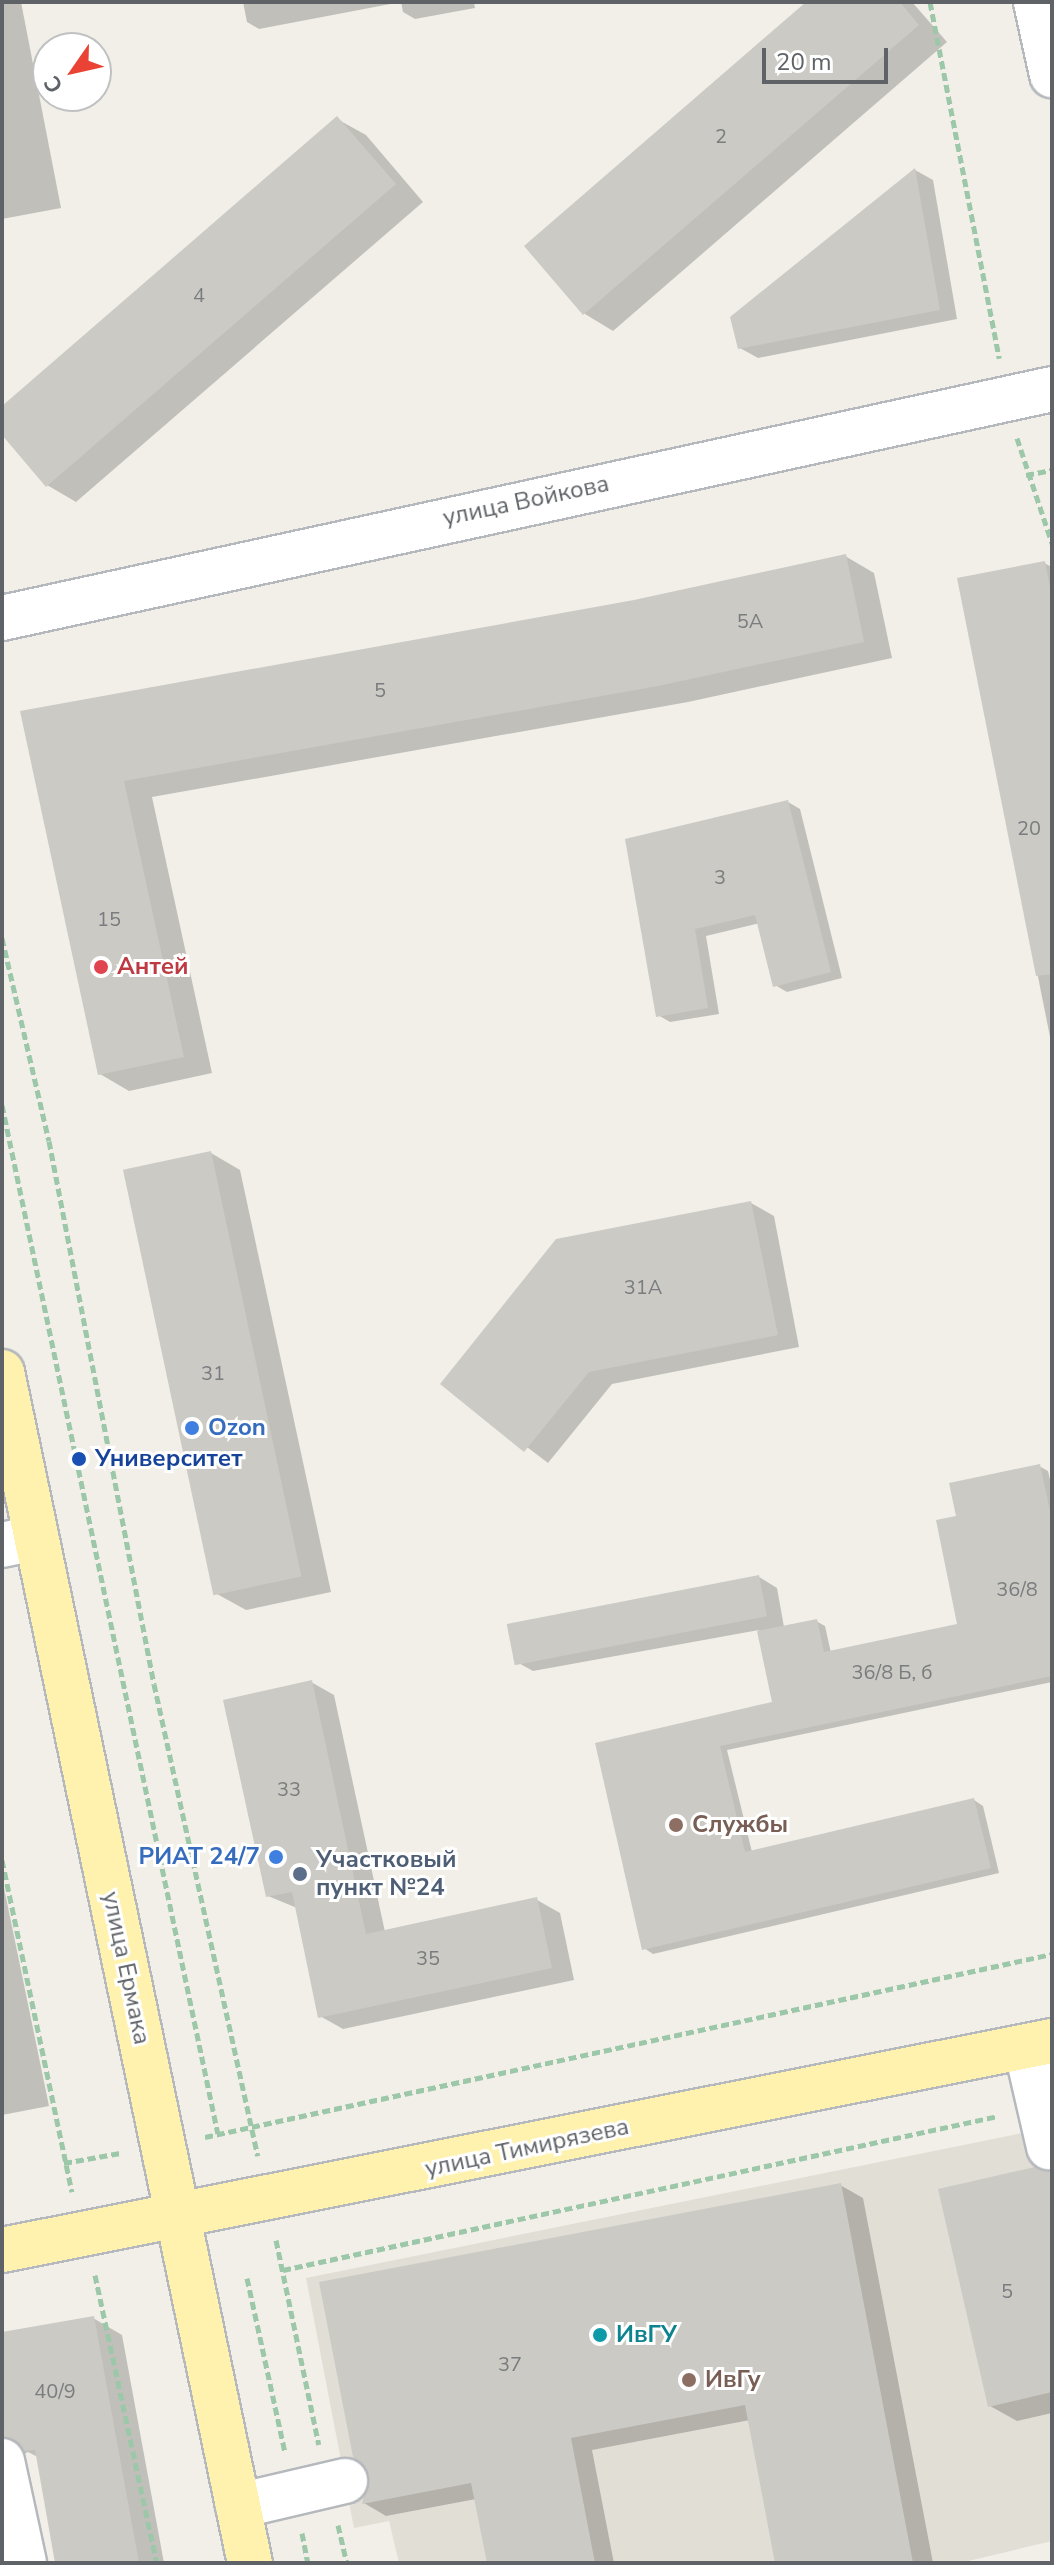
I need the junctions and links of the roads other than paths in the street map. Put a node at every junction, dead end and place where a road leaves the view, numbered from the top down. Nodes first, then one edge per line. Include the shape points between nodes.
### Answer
1 (1036, 2) edge
2 (1052, 75) edge
3 (1052, 389) edge
4 (2, 618) edge
5 (2, 1372) edge
6 (19, 1542) edge
7 (1039, 2044) edge
8 (1045, 2127) road end
9 (177, 2219) junction
10 (2, 2250) edge
11 (2, 2461) edge
12 (322, 2486) road end
13 (238, 2506) junction
14 (24, 2563) edge
15 (250, 2563) edge

1 - 2 street
3 - 4 street, улица Войкова
5 - 6 main road, улица Ермака
6 - 9 main road, улица Ермака
7 - 8 street
7 - 9 main road, улица Тимирязева
9 - 10 main road, улица Тимирязева
9 - 13 main road, улица Ермака
11 - 14 street
12 - 13 street
13 - 15 main road, улица Ермака

